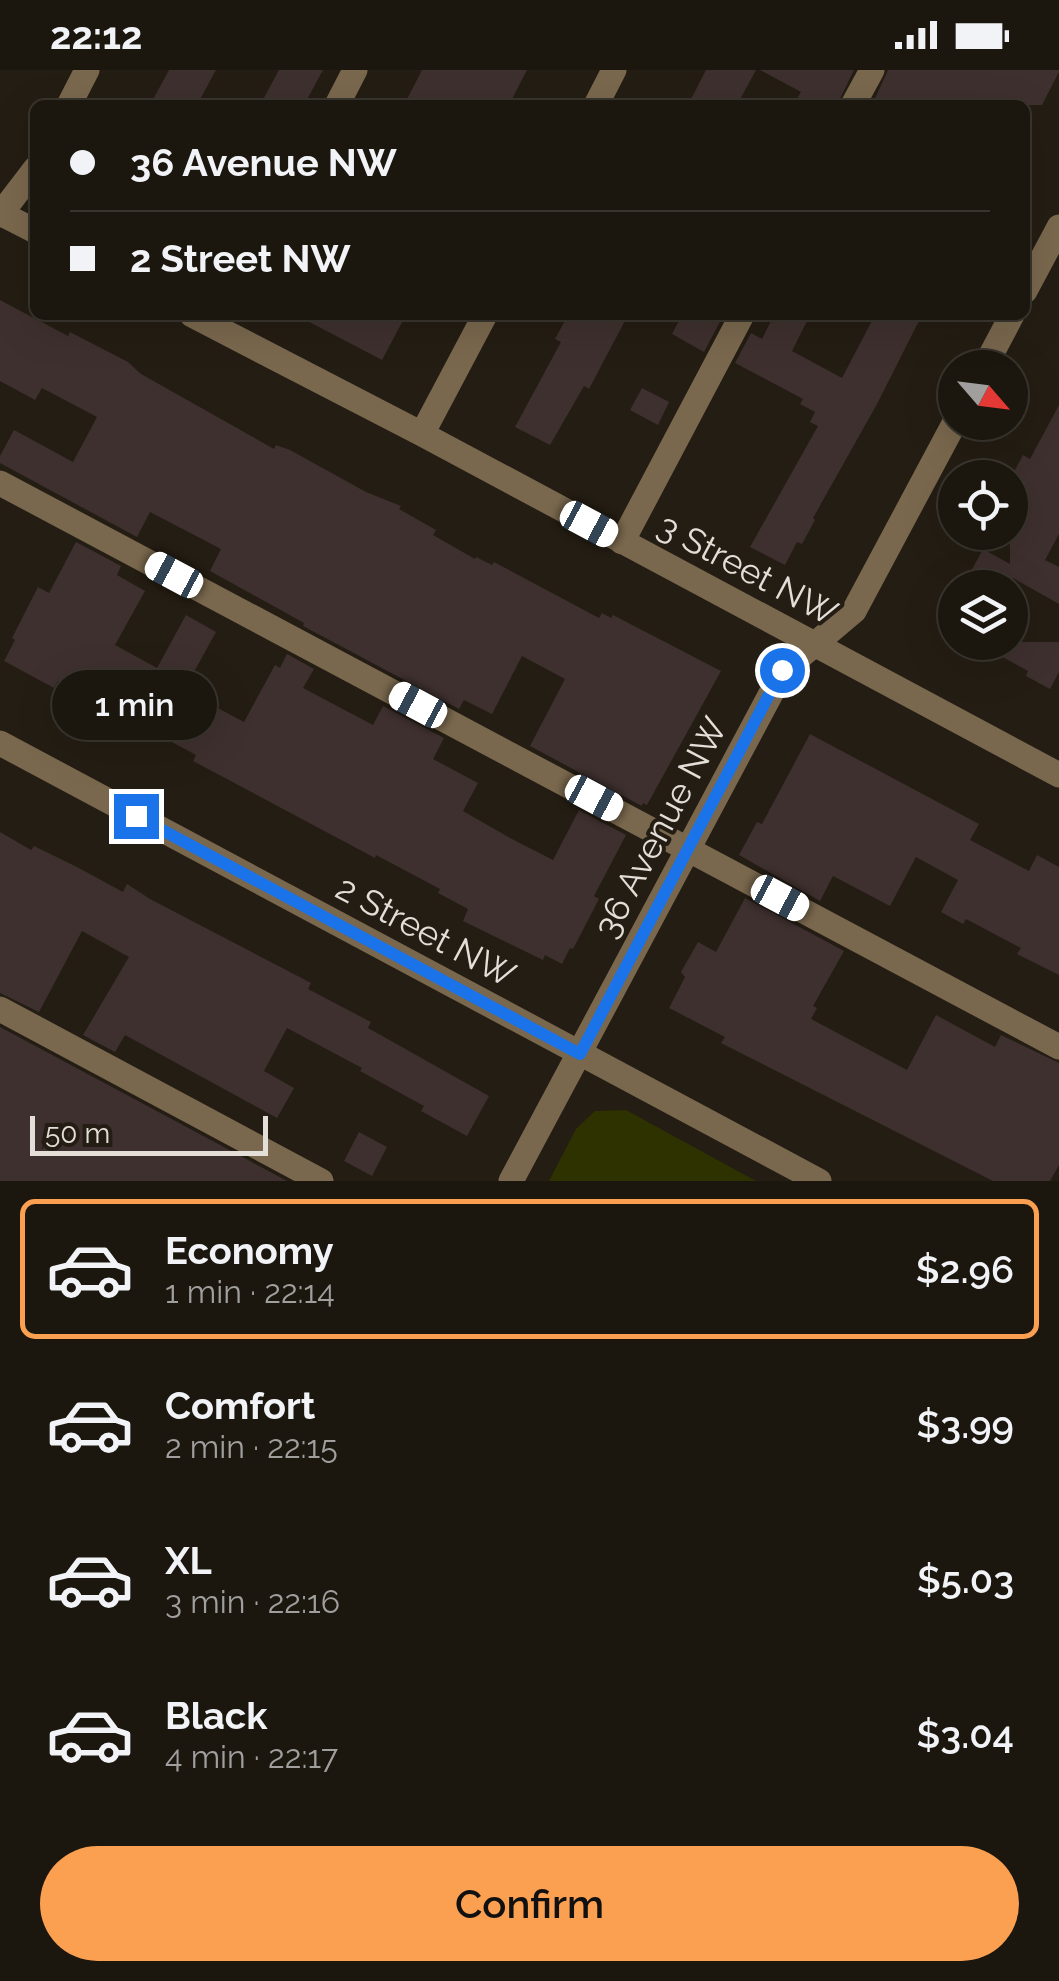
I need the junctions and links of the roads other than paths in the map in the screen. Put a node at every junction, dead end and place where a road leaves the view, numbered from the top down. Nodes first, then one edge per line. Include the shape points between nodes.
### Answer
1 (87, 70) edge
2 (355, 70) edge
3 (614, 70) edge
4 (872, 70) edge
5 (72, 100) edge
6 (340, 100) edge
7 (599, 100) edge
8 (856, 100) edge
9 (30, 176) edge
10 (1, 214) edge
11 (1059, 227) edge
12 (30, 228) edge
13 (1030, 282) edge
14 (482, 320) edge
15 (739, 320) edge
16 (1009, 320) edge
17 (222, 322) edge
18 (994, 350) edge
19 (422, 434) junction
20 (945, 440) edge
21 (0, 483) edge
22 (622, 542) junction
23 (815, 644) junction
24 (0, 743) edge
25 (1059, 776) edge
26 (688, 848) junction
27 (0, 1009) edge
28 (1059, 1047) edge
29 (580, 1054) junction
30 (322, 1181) edge
31 (511, 1181) edge
32 (818, 1181) edge

1 - 5 street
2 - 6 street
3 - 7 street
4 - 8 street
9 - 10 street
10 - 12 street
11 - 13 street
14 - 19 street
15 - 22 street
16 - 18 street
17 - 19 street, 3 Street NW
19 - 22 street, 3 Street NW
20 - 23 street, 36 Avenue NW via 854,611
21 - 26 street
22 - 23 street, 3 Street NW
23 - 25 street, 3 Street NW
23 - 26 street, 36 Avenue NW via 782,670
24 - 29 street, 2 Street NW
26 - 28 street
26 - 29 street, 36 Avenue NW
27 - 30 street
29 - 31 street, 36 Avenue NW
29 - 32 street, 2 Street NW

